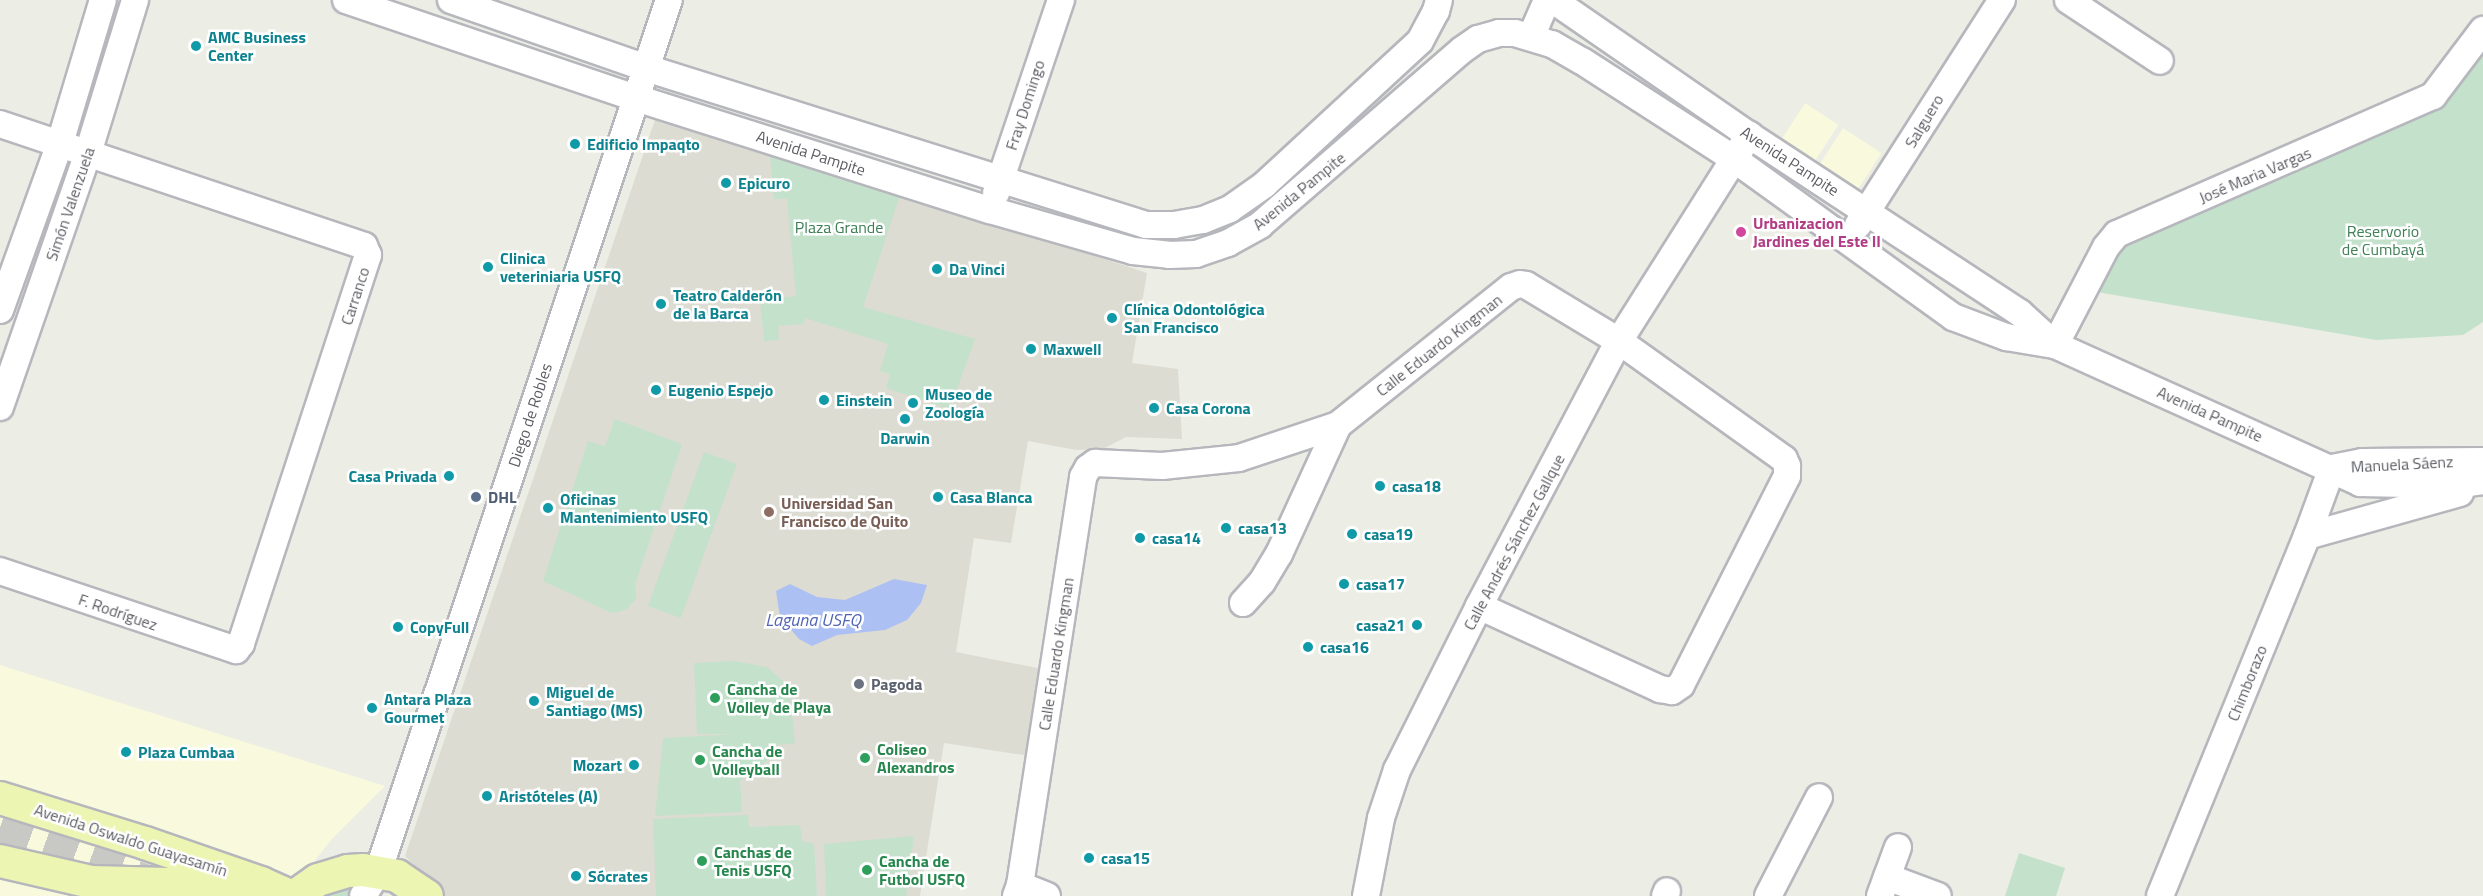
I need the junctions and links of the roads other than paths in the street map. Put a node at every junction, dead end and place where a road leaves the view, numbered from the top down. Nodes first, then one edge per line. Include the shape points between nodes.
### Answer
1 (103, 0) edge
2 (135, 0) edge
3 (346, 0) edge
4 (451, 0) edge
5 (669, 0) edge
6 (1061, 0) edge
7 (1439, 0) edge
8 (1547, 0) edge
9 (1553, 0) edge
10 (2001, 0) edge
11 (2068, 0) edge
12 (2483, 30) edge
13 (1531, 37) junction
14 (2160, 61) dead end
15 (646, 68) junction
16 (1393, 68) junction
17 (1416, 91) junction
18 (636, 98) junction
19 (0, 124) edge
20 (1749, 135) junction
21 (60, 143) junction
22 (88, 153) junction
23 (1734, 159) junction
24 (1001, 177) junction
25 (990, 210) junction
26 (1868, 213) junction
27 (1845, 242) junction
28 (19, 257) junction
29 (44, 280) junction
30 (0, 310) edge
31 (1619, 341) junction
32 (2055, 345) junction
33 (0, 407) edge
34 (1338, 425) junction
35 (2483, 461) edge
36 (2332, 468) junction
37 (2483, 481) edge
38 (2483, 488) edge
39 (2307, 536) junction
40 (0, 571) edge
41 (1243, 603) dead end
42 (1479, 606) junction
43 (236, 650) joint
44 (1819, 797) dead end
45 (0, 798) edge
46 (1898, 848) dead end
47 (0, 861) edge
48 (0, 880) edge
49 (261, 883) junction
50 (371, 884) edge
51 (1883, 886) edge
52 (1018, 890) edge
53 (56, 896) edge
54 (292, 896) edge
55 (427, 896) edge
56 (1047, 896) edge
57 (1366, 896) edge
58 (1768, 896) edge
59 (1938, 896) edge
60 (2160, 896) edge

1 - 21 street, Simón Valenzuela
2 - 22 street, Simón Valenzuela
3 - 18 street, Avenida Pampite
4 - 15 street, Avenida Pampite
5 - 15 street, Diego de Robles
6 - 24 street, Fray Domingo
7 - 16 street, Avenida Pampite via 1420,41
8 - 13 street
9 - 20 street, Avenida Pampite
10 - 26 street, Salguero
11 - 14 street
12 - 32 street, José Maria Vargas via 2433,96 2117,234 2106,247
13 - 17 street, Avenida Pampite via 1498,33 1478,39
13 - 23 street, Avenida Pampite via 1582,61
15 - 18 street, Diego de Robles
15 - 24 street, Avenida Pampite
16 - 17 street
16 - 24 street, Avenida Pampite via 1264,185 1230,209 1203,220 1146,225
17 - 25 street, Avenida Pampite via 1260,225 1228,243 1196,254 1133,251
18 - 25 street, Avenida Pampite
18 - 50 street, Diego de Robles
19 - 21 street
20 - 23 street, Calle Andrés Sánchez Gallque
20 - 26 street, Avenida Pampite
21 - 22 street, Carranco
21 - 28 street, Simón Valenzuela
22 - 29 street, Simón Valenzuela
22 - 43 street, Carranco via 368,250
23 - 27 street, Avenida Pampite
23 - 31 street, Calle Andrés Sánchez Gallque
24 - 25 street, Fray Domingo
26 - 27 street, Salguero
26 - 32 street, Avenida Pampite via 2020,313
27 - 32 street, Avenida Pampite via 1953,317 2006,337
28 - 29 street
28 - 30 street, Simón Valenzuela
29 - 33 street, Simón Valenzuela
31 - 34 street, Calle Eduardo Kingman via 1520,284 1511,287
31 - 42 street, Calle Andrés Sánchez Gallque
31 - 42 street, Calle Eduardo Kingman via 1784,459 1787,466 1786,476 1681,685 1672,691 1660,689
32 - 36 street, Avenida Pampite
34 - 41 street via 1279,554
34 - 52 street, Calle Eduardo Kingman via 1239,458 1162,466 1095,463 1088,468 1083,477
35 - 36 street, Manuela Sáenz via 2362,462
36 - 37 street, Manuela Sáenz via 2360,483 2456,485
36 - 39 street, Chimborazo
38 - 39 street
39 - 60 street, Chimborazo
40 - 43 street, F. Rodríguez
42 - 57 street, Calle Andrés Sánchez Gallque via 1389,787
44 - 58 street
45 - 49 main road, Avenida Oswaldo Guayasamín
46 - 51 street
47 - 49 main road, Avenida Oswaldo Guayasamín via 91,882 237,888
48 - 53 main road
49 - 54 main road, Avenida Oswaldo Guayasamín
50 - 54 main road via 348,871 318,880
50 - 55 main road via 397,876
51 - 59 street
52 - 56 street

